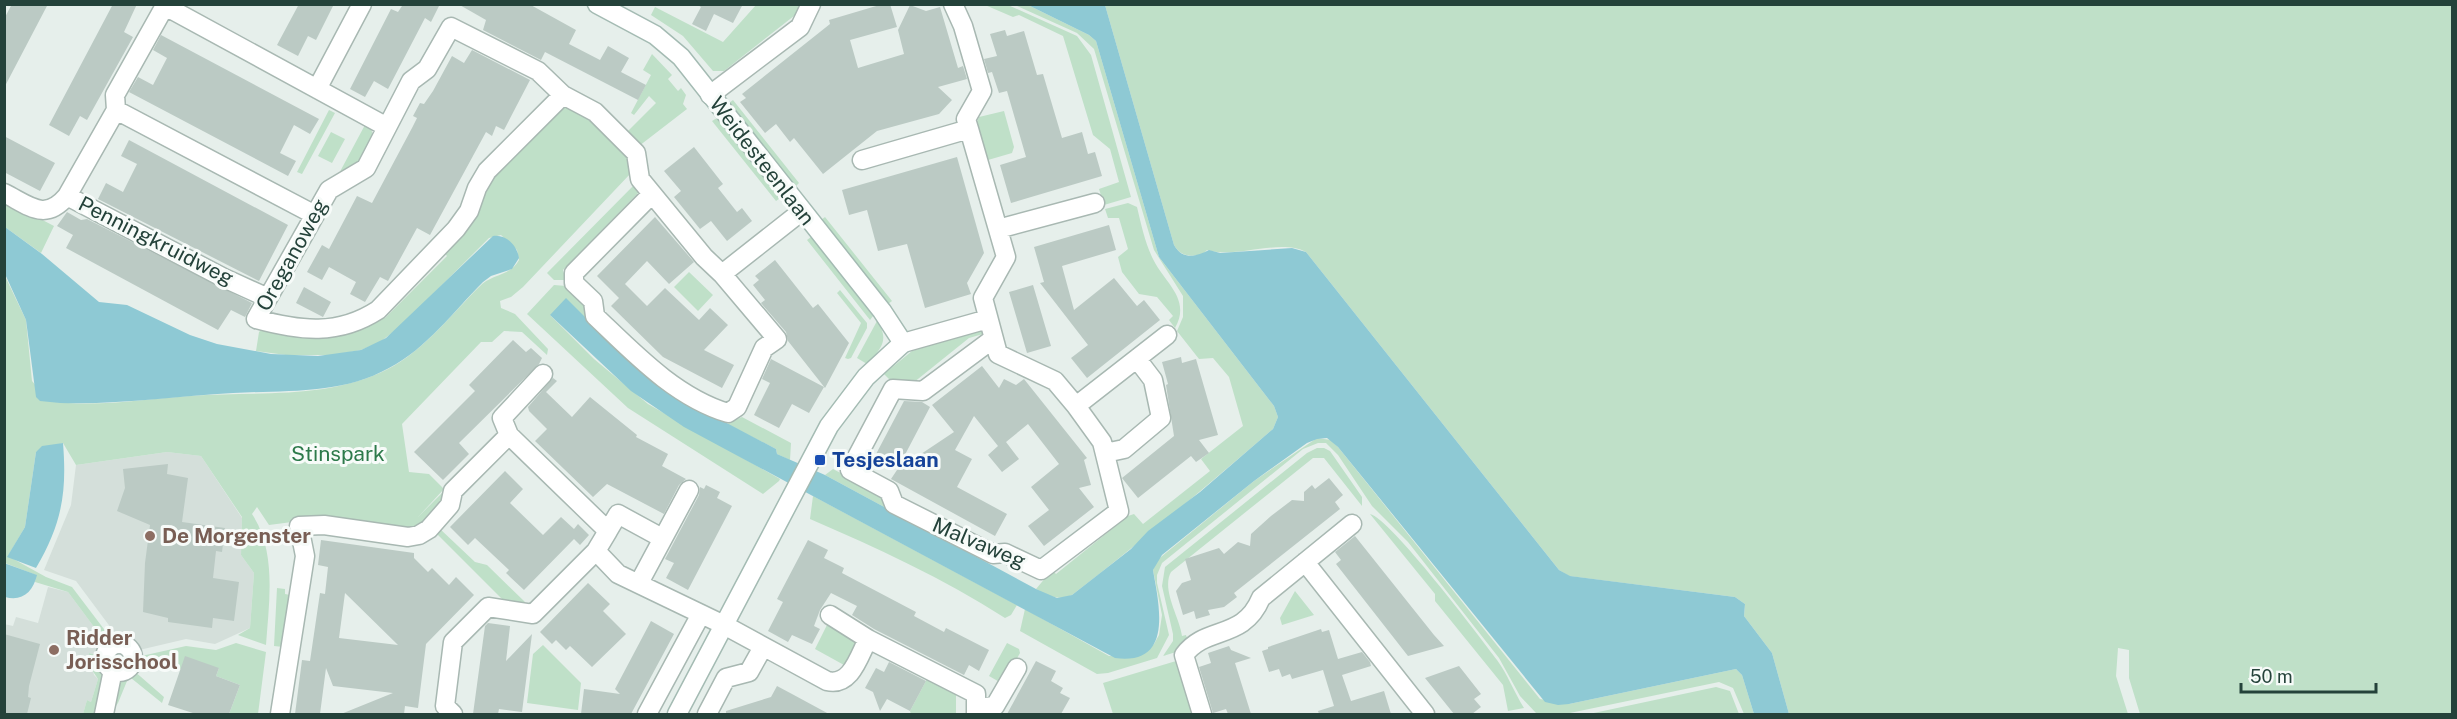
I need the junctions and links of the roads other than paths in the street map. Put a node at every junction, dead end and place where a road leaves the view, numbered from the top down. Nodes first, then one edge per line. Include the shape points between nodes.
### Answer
1 (362, 4) edge
2 (597, 4) edge
3 (811, 4) edge
4 (953, 4) edge
5 (165, 5) edge
6 (317, 89) junction
7 (563, 95) junction
8 (710, 95) junction
9 (116, 110) junction
10 (387, 127) junction
11 (969, 129) junction
12 (862, 160) dead end
13 (4, 193) edge
14 (652, 194) junction
15 (68, 196) junction
16 (1095, 202) dead end
17 (802, 211) junction
18 (315, 215) junction
19 (998, 229) junction
20 (722, 274) junction
21 (268, 298) junction
22 (988, 319) junction
23 (1167, 335) dead end
24 (993, 339) junction
25 (903, 344) junction
26 (1137, 359) junction
27 (543, 374) dead end
28 (1076, 406) junction
29 (509, 435) junction
30 (1105, 453) junction
31 (689, 490) dead end
32 (1352, 524) dead end
33 (608, 531) junction
34 (662, 538) junction
35 (596, 551) junction
36 (1305, 562) junction
37 (639, 583) junction
38 (701, 614) junction
39 (830, 615) dead end
40 (724, 626) junction
41 (868, 639) junction
42 (763, 647) junction
43 (1017, 668) dead end
44 (113, 670) dead end
45 (976, 705) edge
46 (104, 714) edge
47 (280, 714) edge
48 (453, 714) edge
49 (647, 714) edge
50 (677, 714) edge
51 (707, 714) edge
52 (1202, 714) edge
53 (1425, 714) edge

1 - 6 street
2 - 8 street, Weidesteenlaan via 669,46
3 - 8 street via 800,27
4 - 11 street via 982,91 966,119
5 - 6 street
5 - 9 street, Penningkruidweg via 115,95
6 - 10 street
7 - 10 street, Oreganoweg via 538,71 452,27 427,69 411,81
7 - 14 street, Oreganoweg via 595,112 636,153 640,179
7 - 21 street, Oreganoweg via 488,171 456,230 378,310 347,326 310,330 256,320
8 - 17 street, Weidesteenlaan
9 - 15 street, Penningkruidweg
9 - 18 street
10 - 18 street, Oreganoweg via 366,168 329,190
11 - 12 street
11 - 19 street, Malvaweg
13 - 15 street via 46,212 58,207
14 - 20 street
14 - 20 street via 574,273 574,283 593,301 595,316 641,360 695,398 728,413 736,407 764,348 777,339
15 - 21 street, Penningkruidweg
16 - 19 street
17 - 20 street
17 - 25 street, Weidesteenlaan via 885,315
18 - 21 street, Oreganoweg
19 - 22 street, Malvaweg via 1006,257 982,298
22 - 24 street, Malvaweg
22 - 25 street
23 - 26 street
24 - 28 street, Malvaweg via 998,354 1055,381
24 - 30 street, Malvaweg via 923,391 893,389 850,470 890,491 894,504 993,554 1005,553 1041,570 1119,511
25 - 40 street via 879,364 845,404 813,454
26 - 28 street
26 - 30 street via 1153,380 1161,418 1124,448
27 - 29 street via 502,418
28 - 30 street, Malvaweg via 1102,442
29 - 33 street
29 - 47 street via 453,491 450,506 419,535 299,526 304,556
31 - 34 street
32 - 36 street
33 - 34 street via 618,514
33 - 35 street
34 - 37 street
35 - 37 street via 618,574
35 - 48 street via 532,614 488,607 453,642 445,706
36 - 52 street via 1261,598 1255,614 1238,627 1191,645 1184,654
36 - 53 street
37 - 38 street
38 - 40 street
38 - 49 street
39 - 41 street
40 - 42 street
40 - 50 street
41 - 42 street via 847,678 835,683
41 - 45 street
42 - 51 street via 749,672 726,678
43 - 45 street via 995,706
44 - 46 street

